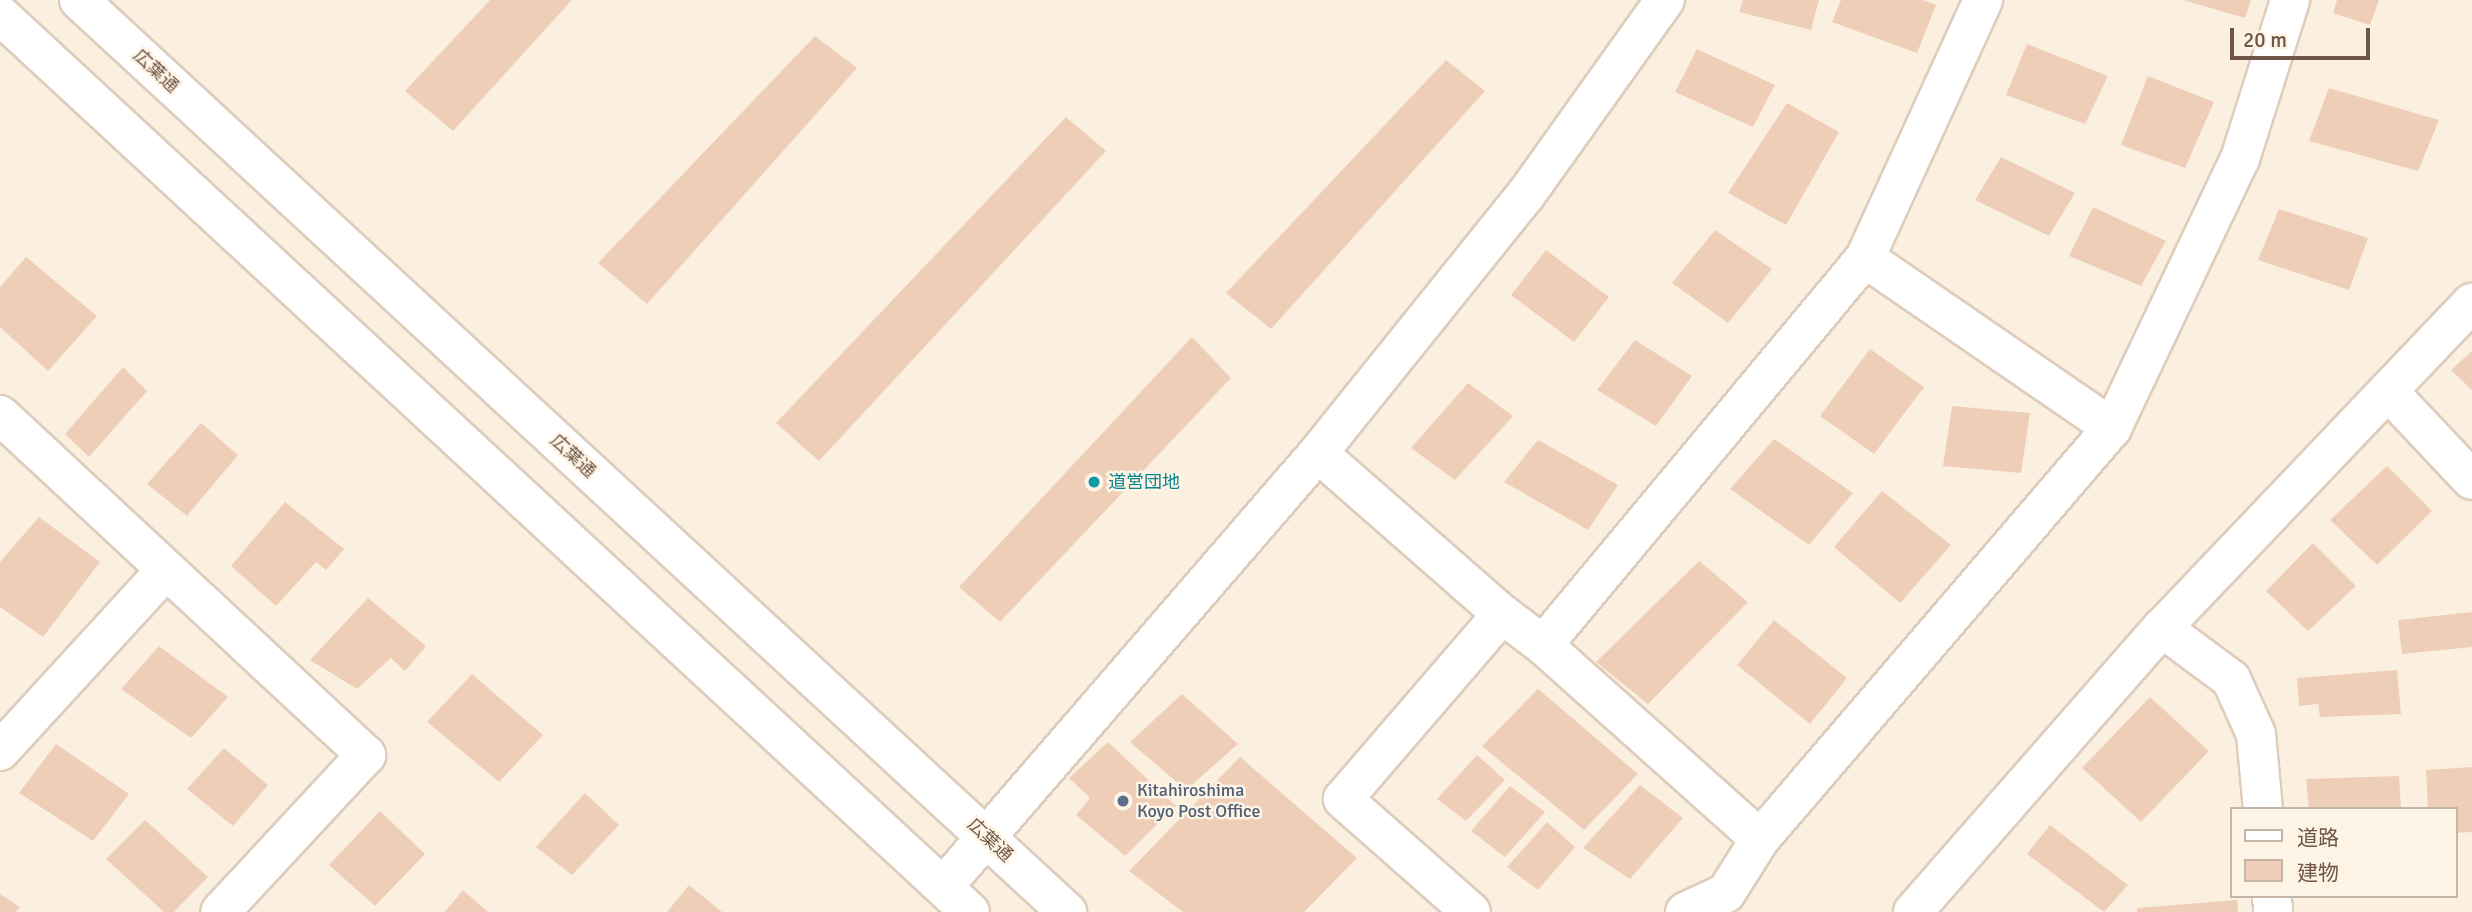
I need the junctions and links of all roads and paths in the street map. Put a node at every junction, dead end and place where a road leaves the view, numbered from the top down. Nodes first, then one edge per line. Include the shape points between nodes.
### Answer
1 (79, 0) edge
2 (1665, 0) edge
3 (1983, 0) edge
4 (2290, 0) edge
5 (0, 15) edge
6 (1865, 258) junction
7 (2472, 303) edge
8 (2388, 391) junction
9 (0, 415) edge
10 (2112, 428) junction
11 (1318, 453) junction
12 (2472, 480) edge
13 (166, 570) junction
14 (1502, 614) junction
15 (2162, 628) junction
16 (1543, 645) junction
17 (0, 751) edge
18 (2263, 807) edge
19 (988, 839) junction
20 (1759, 839) junction
21 (956, 900) edge
22 (220, 912) edge
23 (1067, 912) edge
24 (1471, 912) edge
25 (1685, 912) edge
26 (1913, 912) edge

1 - 19 street, 広葉通
2 - 11 street via 1525,196
3 - 6 street
4 - 10 street via 2240,159
5 - 21 street
6 - 10 street
6 - 16 street
7 - 8 street
8 - 12 street
8 - 15 street
9 - 13 street
10 - 20 street
11 - 14 street
11 - 19 street
13 - 17 street
13 - 22 street via 366,755
14 - 16 street
14 - 24 street via 1343,799
15 - 18 street via 2231,679 2256,734
15 - 26 street
16 - 20 street
19 - 21 street
19 - 23 street, 広葉通
20 - 25 street via 1726,893

